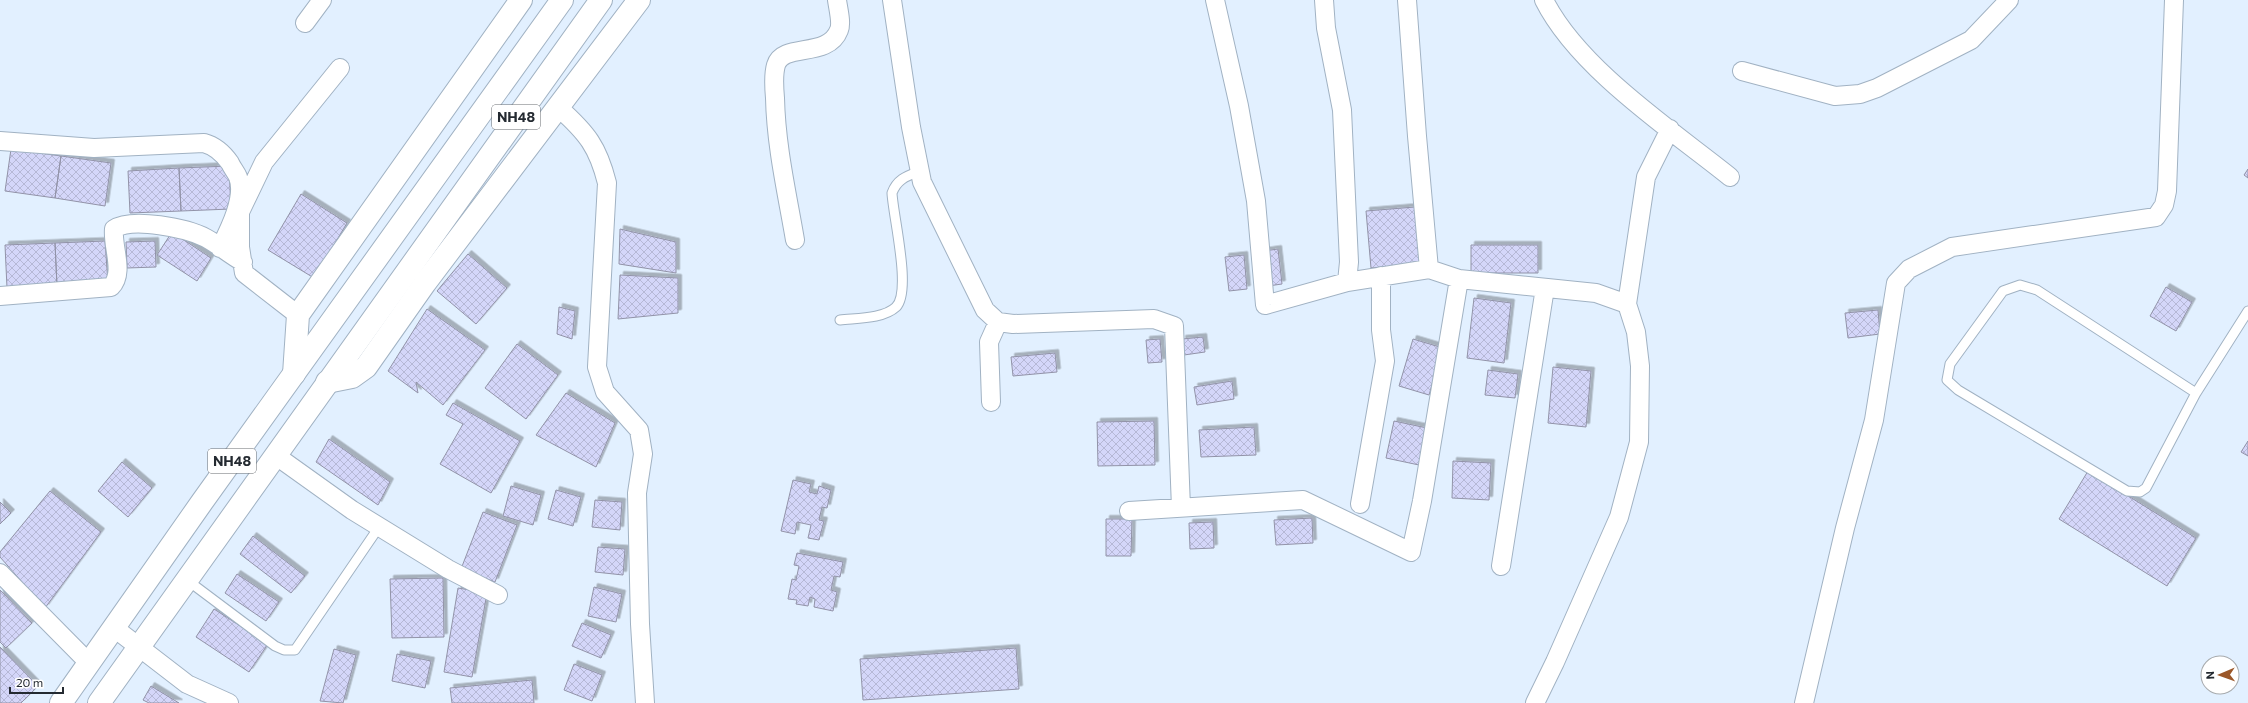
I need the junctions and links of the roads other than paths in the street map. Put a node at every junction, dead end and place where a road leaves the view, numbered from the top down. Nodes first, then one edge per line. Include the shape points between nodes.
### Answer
1 (322, 0) edge
2 (562, 0) edge
3 (602, 0) edge
4 (639, 0) edge
5 (837, 0) edge
6 (892, 0) edge
7 (1214, 0) edge
8 (1324, 0) edge
9 (1407, 0) edge
10 (1544, 0) edge
11 (2009, 0) edge
12 (2174, 0) edge
13 (520, 1) edge
14 (305, 23) dead end
15 (340, 68) dead end
16 (1742, 71) dead end
17 (559, 108) junction
18 (1670, 129) junction
19 (0, 141) edge
20 (920, 170) junction
21 (1730, 177) dead end
22 (795, 240) dead end
23 (220, 248) junction
24 (243, 262) junction
25 (1429, 269) junction
26 (1381, 276) junction
27 (1459, 279) junction
28 (1347, 282) junction
29 (1545, 288) junction
30 (0, 296) edge
31 (1627, 304) junction
32 (2248, 311) edge
33 (298, 315) junction
34 (840, 320) dead end
35 (998, 322) junction
36 (294, 374) junction
37 (327, 382) junction
38 (2196, 393) junction
39 (991, 402) dead end
40 (275, 455) junction
41 (202, 502) junction
42 (1360, 504) dead end
43 (1181, 508) junction
44 (1129, 511) dead end
45 (228, 520) junction
46 (379, 527) junction
47 (1501, 566) dead end
48 (0, 574) edge
49 (186, 579) junction
50 (498, 595) dead end
51 (113, 627) junction
52 (137, 647) junction
53 (88, 662) junction
54 (61, 703) edge
55 (99, 703) edge
56 (229, 703) edge
57 (645, 703) edge
58 (1535, 703) edge
59 (1804, 703) edge

1 - 14 street
2 - 36 main road, NH48
3 - 37 main road, NH48
4 - 17 main road
5 - 22 street via 840,29 833,41 823,46 785,54 778,59 776,65 775,119
6 - 20 street
7 - 28 street via 1239,106 1256,201 1265,305
8 - 28 street via 1326,28 1342,110 1349,262
9 - 25 street via 1416,136
10 - 18 street via 1553,20 1580,52
11 - 16 street via 1971,40 1877,88 1860,94 1835,96
12 - 59 street via 2167,191 2164,205 2156,217 1952,247 1909,268 1896,283 1874,420 1845,528
13 - 33 main road
15 - 24 street via 264,162 240,212 240,247
17 - 37 main road via 425,283 366,367 352,377
17 - 57 street via 579,126 601,157 608,183 597,367 604,392 639,430 643,454 637,493
18 - 21 street
18 - 31 street via 1646,177
19 - 23 street via 94,148 204,143 212,146 228,161 238,178 239,199
20 - 34 lane via 901,179 895,184 892,193 902,273 902,293 897,306 882,314
20 - 35 street via 922,182 985,310
23 - 24 street
23 - 30 street via 207,238 187,230 137,223 120,224 114,229 118,272 117,281 111,287
24 - 33 street via 244,273
25 - 26 street
25 - 27 street
26 - 28 street
26 - 42 street via 1381,330 1385,361
27 - 29 street
27 - 43 street via 1422,501 1411,552 1303,500
29 - 31 street via 1596,293
29 - 47 street
31 - 58 street via 1636,332 1640,366 1639,442 1619,517
32 - 38 lane
33 - 36 main road
35 - 39 street via 989,342
35 - 43 street via 1041,324 1154,319 1174,326
36 - 41 main road, NH48
37 - 40 main road, NH48
38 - 38 lane via 2037,290 2020,285 2003,291 1950,364 1947,380 1958,390 2127,491 2140,492 2146,488
40 - 45 main road, NH48
40 - 46 street
41 - 45 main road
41 - 51 main road, NH48
43 - 44 street
45 - 49 main road, NH48
46 - 49 lane via 295,650 284,650 275,646
46 - 50 street via 448,569
48 - 53 street
49 - 52 main road, NH48
51 - 52 street
51 - 53 main road, NH48
52 - 55 main road, NH48
52 - 56 street via 187,684
53 - 54 main road, NH48

